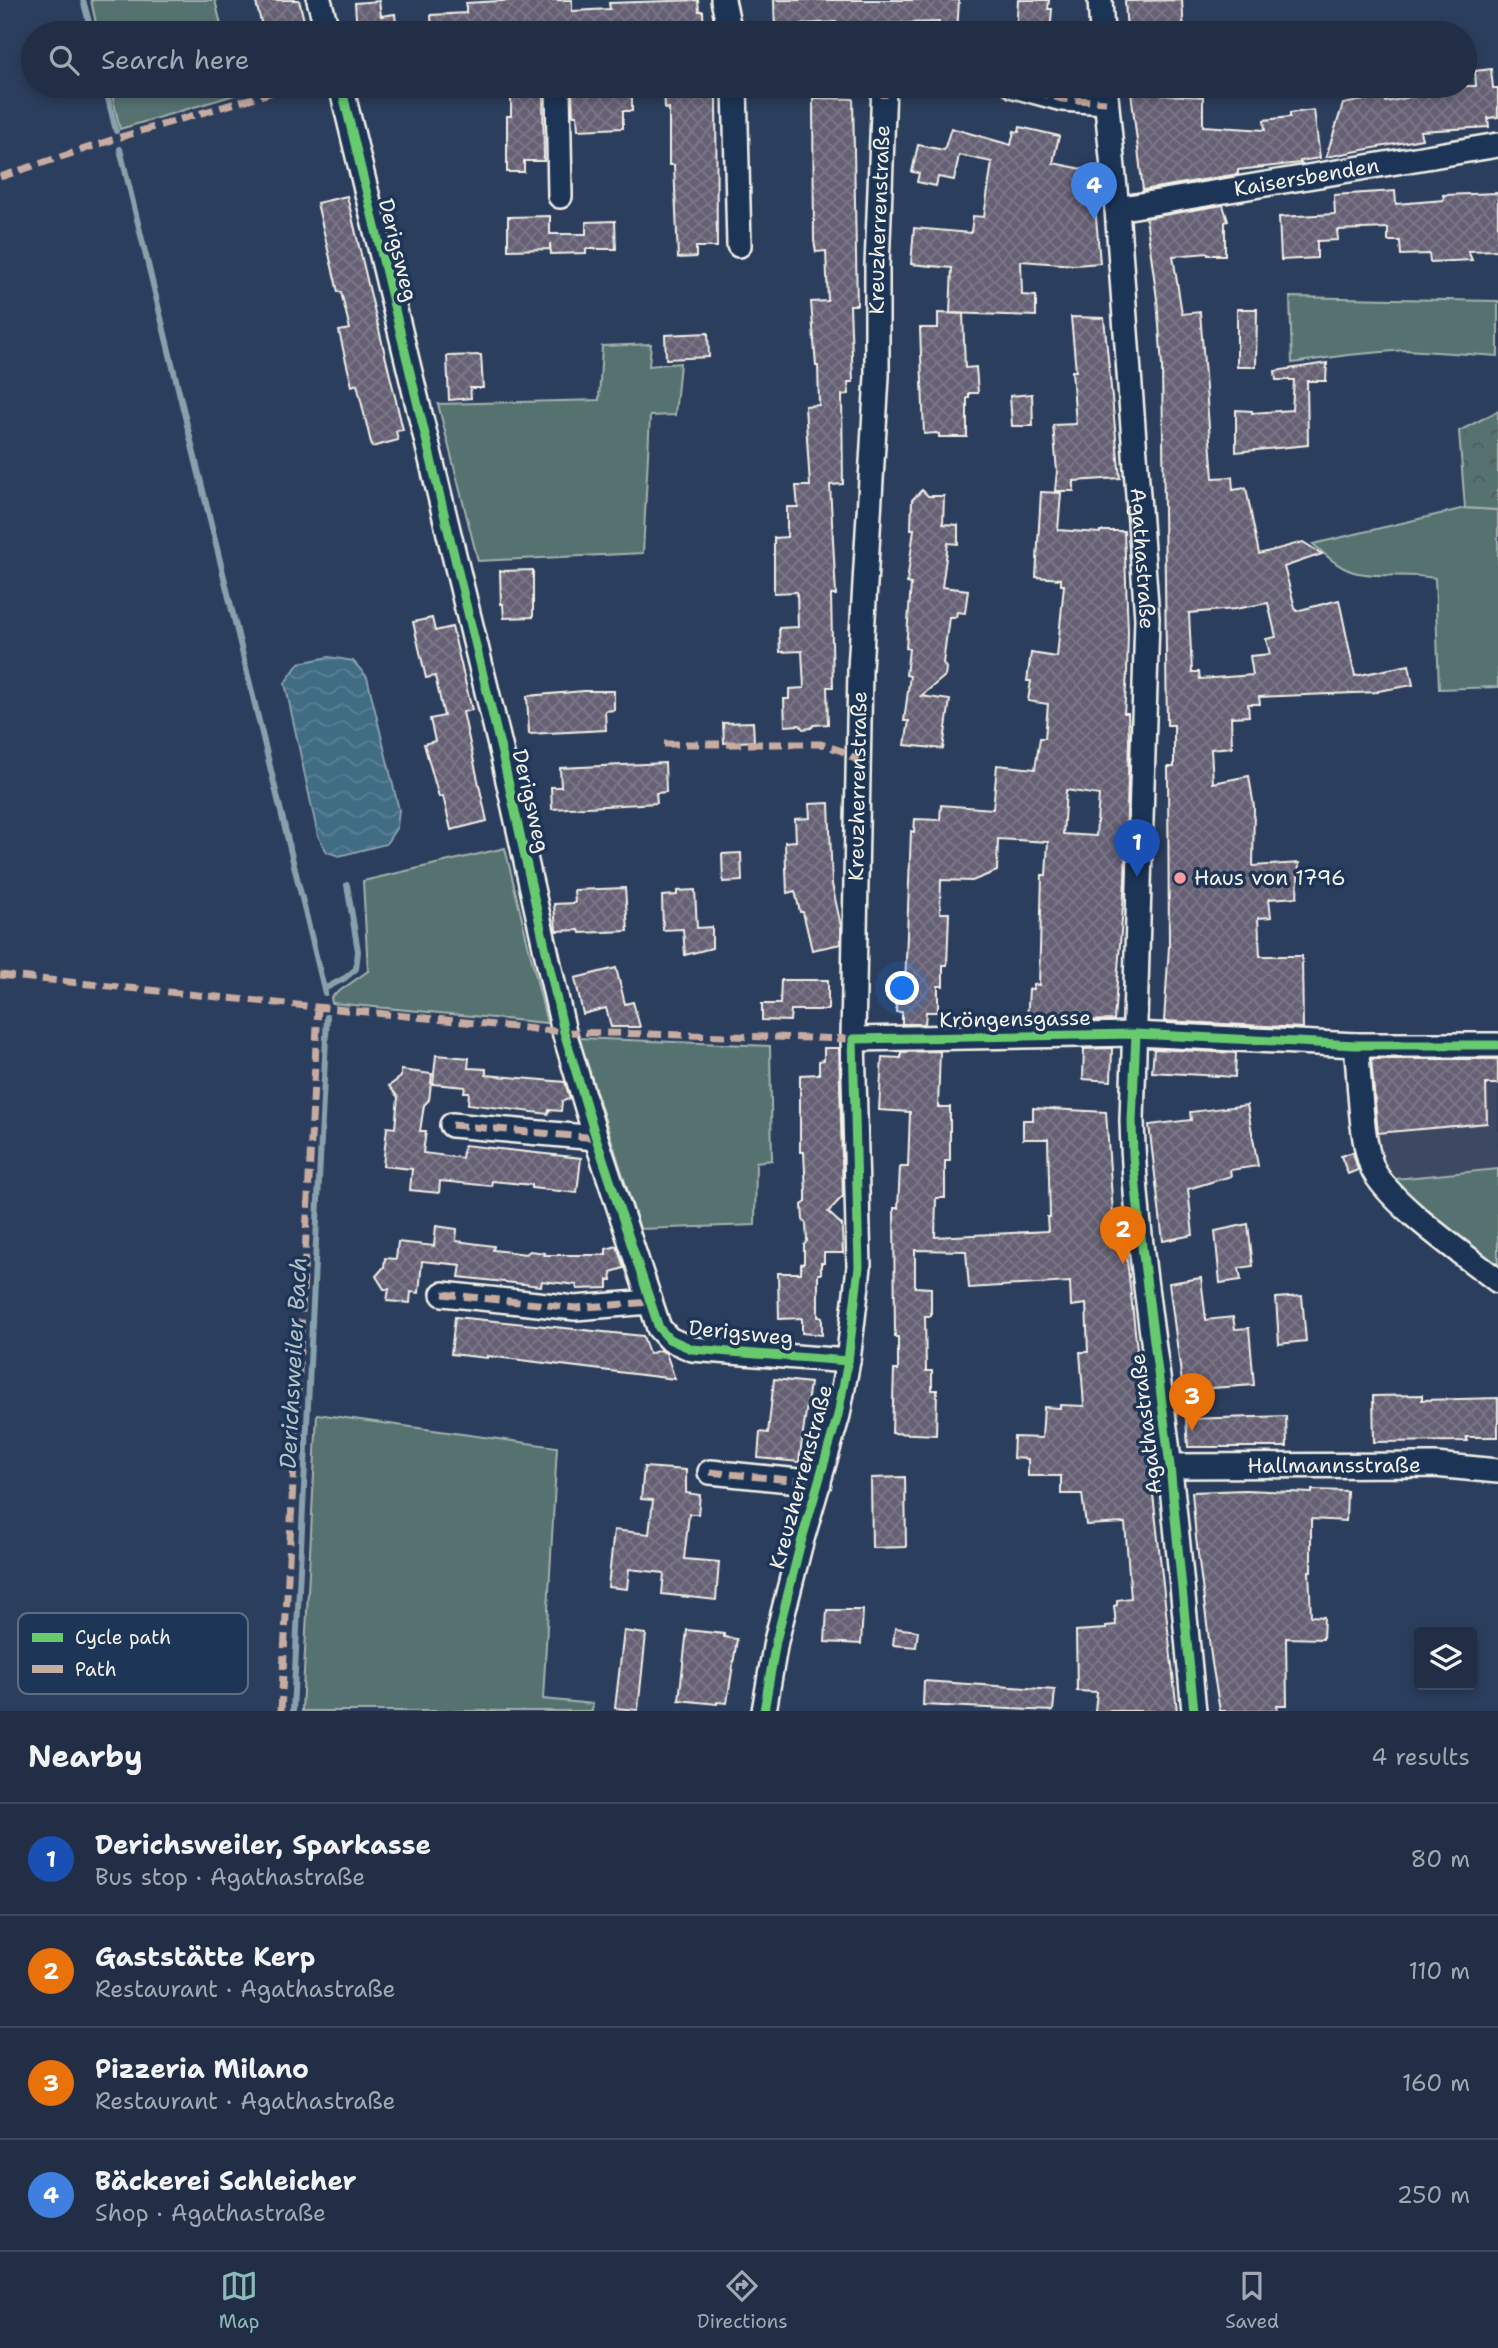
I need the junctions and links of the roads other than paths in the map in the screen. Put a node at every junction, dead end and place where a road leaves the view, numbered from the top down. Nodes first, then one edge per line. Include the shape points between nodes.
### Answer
1 (319, 0) edge
2 (723, 0) edge
3 (1100, 0) edge
4 (325, 21) edge
5 (727, 21) edge
6 (1101, 21) edge
7 (344, 98) edge
8 (558, 98) edge
9 (735, 98) edge
10 (884, 98) edge
11 (1106, 98) edge
12 (1498, 145) edge
13 (560, 196) dead end
14 (1117, 209) junction
15 (739, 245) dead end
16 (1136, 1034) junction
17 (853, 1039) junction
18 (1356, 1045) junction
19 (1498, 1045) edge
20 (452, 1125) dead end
21 (596, 1138) junction
22 (1498, 1281) edge
23 (443, 1294) dead end
24 (650, 1302) junction
25 (848, 1361) junction
26 (1170, 1466) junction
27 (1498, 1471) edge
28 (710, 1472) dead end
29 (819, 1483) junction
30 (764, 1711) edge
31 (1194, 1711) edge

1 - 4 street
2 - 5 street
3 - 6 street
7 - 21 street, Derigsweg via 500,744 564,1032
8 - 13 street
9 - 15 street
10 - 17 street, Kreuzherrenstraße via 877,376 860,670
11 - 14 street, Agathastraße
12 - 14 street, Kaisersbenden
14 - 16 street, Agathastraße via 1147,618
16 - 17 street, Kröngensgasse
16 - 18 street
16 - 26 street, Agathastraße via 1133,1156
17 - 25 street, Kreuzherrenstraße via 859,1267
18 - 19 street
18 - 22 street via 1366,1141 1380,1182
20 - 21 street
21 - 24 street, Derigsweg
23 - 24 street via 575,1308
24 - 25 street, Derigsweg via 664,1334 692,1349
25 - 29 street, Kreuzherrenstraße
26 - 27 street, Hallmannsstraße via 1435,1465
26 - 31 street, Agathastraße
28 - 29 street, Kreuzherrenstraße
29 - 30 street, Kreuzherrenstraße via 776,1641

